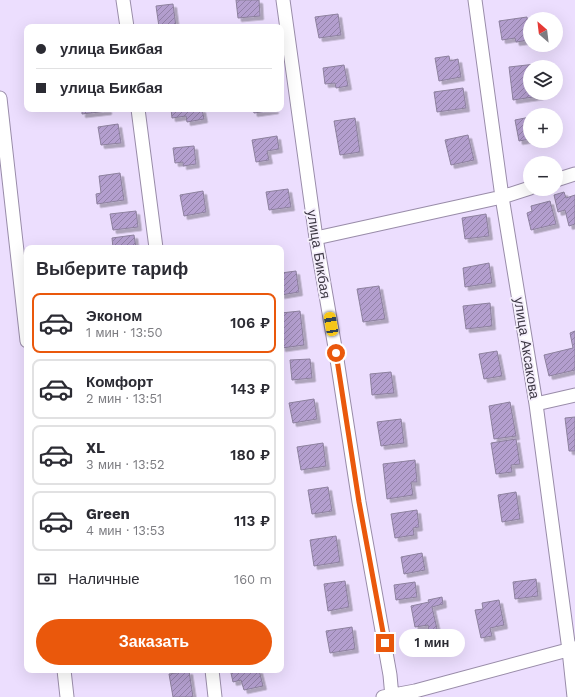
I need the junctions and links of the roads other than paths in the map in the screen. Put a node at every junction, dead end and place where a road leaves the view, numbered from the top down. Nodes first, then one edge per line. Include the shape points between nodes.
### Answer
1 (124, 0) edge
2 (283, 0) edge
3 (475, 0) edge
4 (127, 24) edge
5 (0, 98) edge
6 (138, 112) edge
7 (575, 174) edge
8 (563, 178) edge
9 (523, 190) edge
10 (502, 197) junction
11 (316, 238) junction
12 (156, 245) edge
13 (24, 314) edge
14 (575, 395) edge
15 (536, 404) junction
16 (572, 649) edge
17 (64, 673) edge
18 (212, 673) edge
19 (389, 696) edge
20 (67, 697) edge
21 (215, 697) edge
22 (574, 697) edge

1 - 4 street
2 - 11 street, улица Бикбая
3 - 10 street, улица Аксакова
5 - 13 street
6 - 12 street
7 - 8 street
9 - 10 street
10 - 11 street
10 - 15 street, улица Аксакова
11 - 19 street, улица Бикбая via 390,675
14 - 15 street
15 - 16 street, улица Аксакова
16 - 19 street
16 - 22 street, улица Аксакова
17 - 20 street
18 - 21 street

